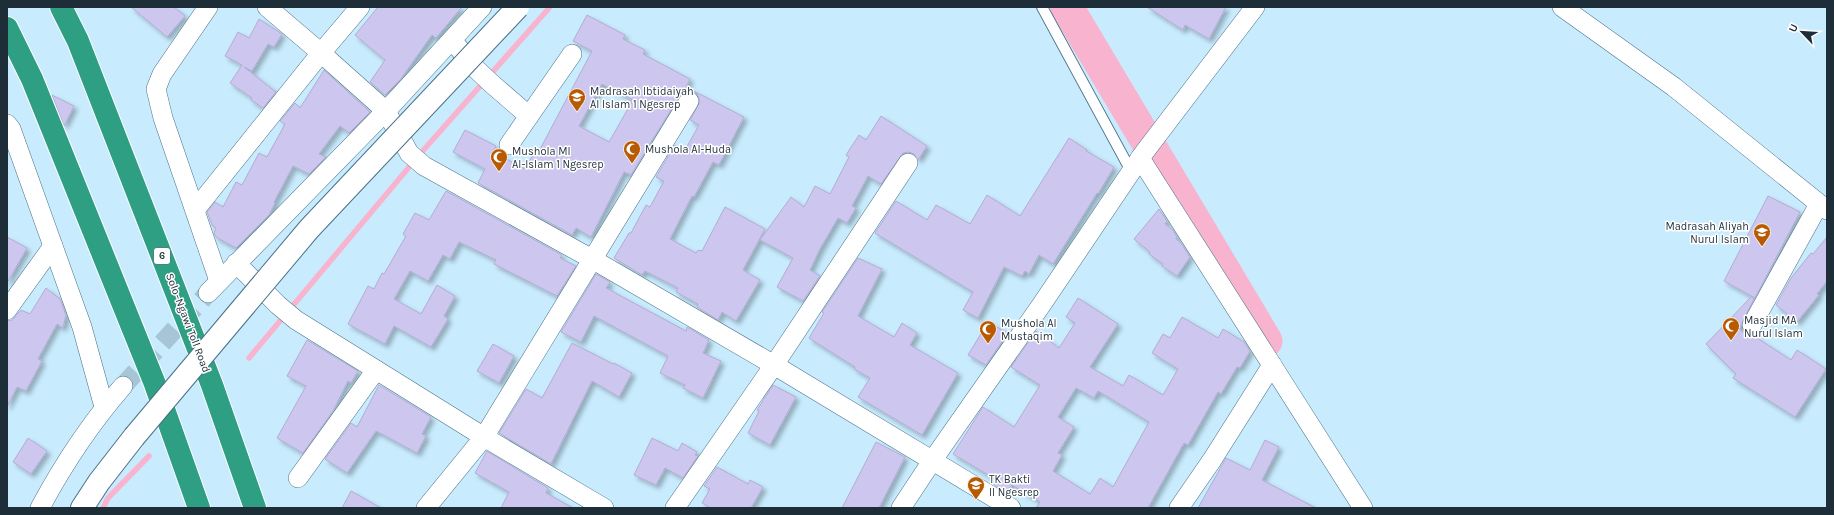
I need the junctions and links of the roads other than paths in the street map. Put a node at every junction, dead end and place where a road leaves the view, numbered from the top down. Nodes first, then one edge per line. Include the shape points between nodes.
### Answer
1 (61, 7) edge
2 (208, 7) edge
3 (267, 7) edge
4 (360, 7) edge
5 (482, 7) edge
6 (518, 7) edge
7 (1042, 7) edge
8 (1255, 7) edge
9 (1562, 7) edge
10 (7, 28) edge
11 (452, 40) junction
12 (321, 53) junction
13 (572, 54) dead end
14 (689, 101) dead end
15 (386, 112) junction
16 (529, 116) junction
17 (7, 124) edge
18 (509, 145) dead end
19 (1138, 161) junction
20 (908, 163) dead end
21 (1823, 207) edge
22 (196, 210) junction
23 (53, 246) junction
24 (592, 259) junction
25 (236, 263) junction
26 (7, 310) edge
27 (1752, 325) dead end
28 (774, 365) junction
29 (1272, 365) junction
30 (376, 370) junction
31 (123, 386) tunnel mouth
32 (104, 407) junction
33 (484, 437) junction
34 (932, 461) junction
35 (298, 478) dead end
36 (40, 508) edge
37 (82, 508) edge
38 (199, 508) edge
39 (255, 508) edge
40 (426, 508) edge
41 (604, 508) edge
42 (675, 508) edge
43 (902, 508) edge
44 (1011, 508) edge
45 (1179, 508) edge
46 (1363, 508) edge

1 - 39 highway, Solo–Ngawi Toll Road / 6 via 78,41 209,378
2 - 22 street via 162,74 156,89
3 - 12 street
4 - 12 street
5 - 11 street
6 - 37 main road, bridge via 309,229 134,437
7 - 19 lane
8 - 19 street
9 - 21 street via 1674,87
10 - 38 highway via 32,79 155,384
11 - 15 street
11 - 16 street via 476,69
12 - 15 street
12 - 22 street
13 - 16 street
14 - 24 street
15 - 24 street via 409,153 424,166
15 - 25 street
16 - 18 street
17 - 23 street
19 - 29 street
19 - 34 street
20 - 28 street
21 - 27 street
22 - 25 street via 214,287
23 - 26 street
23 - 32 street via 82,327
24 - 28 street
24 - 33 street
25 - 30 street via 296,320
28 - 34 street
28 - 42 street
29 - 45 street
29 - 46 street
30 - 33 street
30 - 35 street
31 - 32 street
32 - 36 street via 73,450
33 - 40 street
33 - 41 street
34 - 43 street
34 - 44 street

